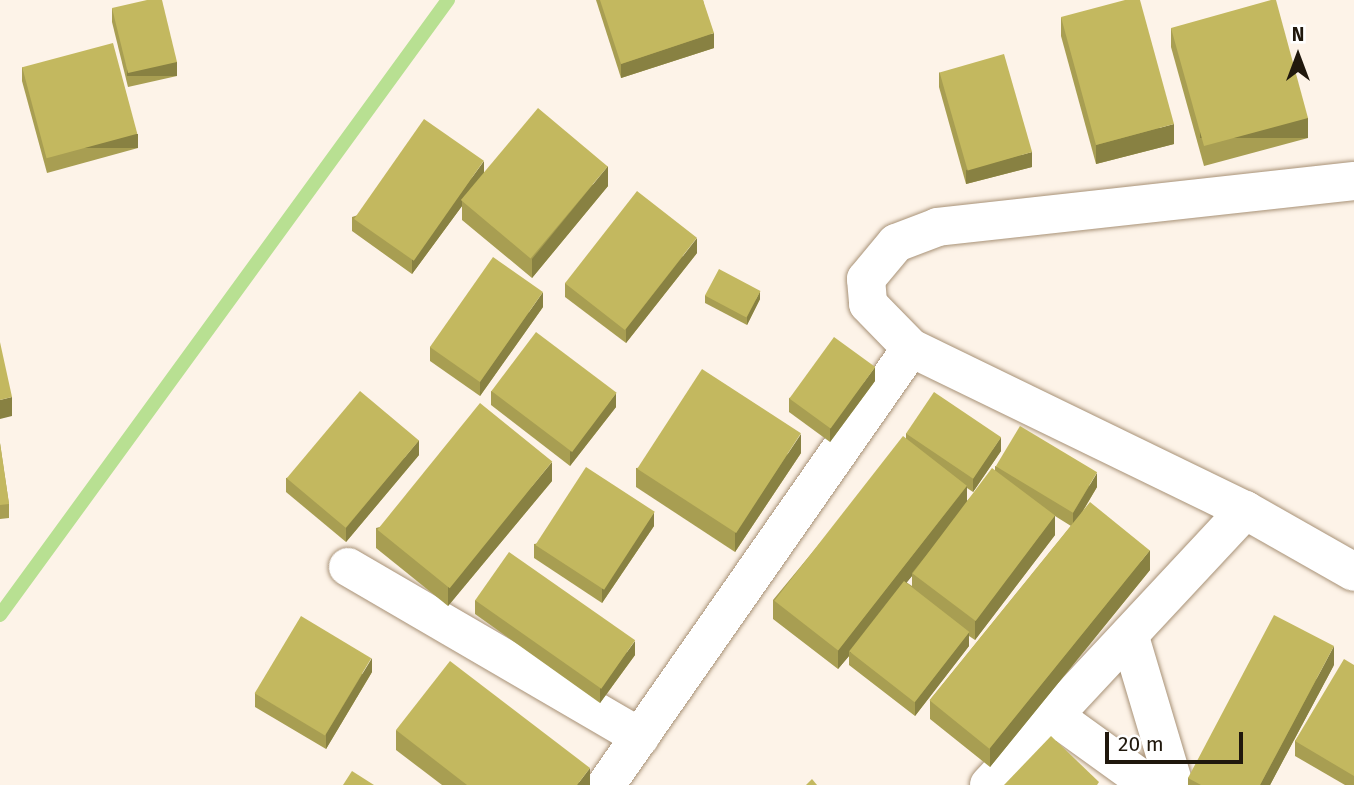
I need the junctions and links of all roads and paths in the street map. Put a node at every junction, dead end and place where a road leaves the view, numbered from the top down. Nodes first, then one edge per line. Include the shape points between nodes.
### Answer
1 (1354, 181) edge
2 (911, 348) junction
3 (1245, 510) junction
4 (348, 567) dead end
5 (1354, 572) edge
6 (1130, 637) junction
7 (1057, 718) junction
8 (640, 737) junction
9 (606, 785) edge
10 (989, 785) edge
11 (1150, 785) edge
12 (1174, 785) edge

1 - 2 street via 938,227 896,243 866,279 868,304
2 - 3 street
2 - 8 street
3 - 5 street
3 - 6 street
4 - 8 street
6 - 7 street
6 - 12 street
7 - 10 street
7 - 11 street
8 - 9 street

